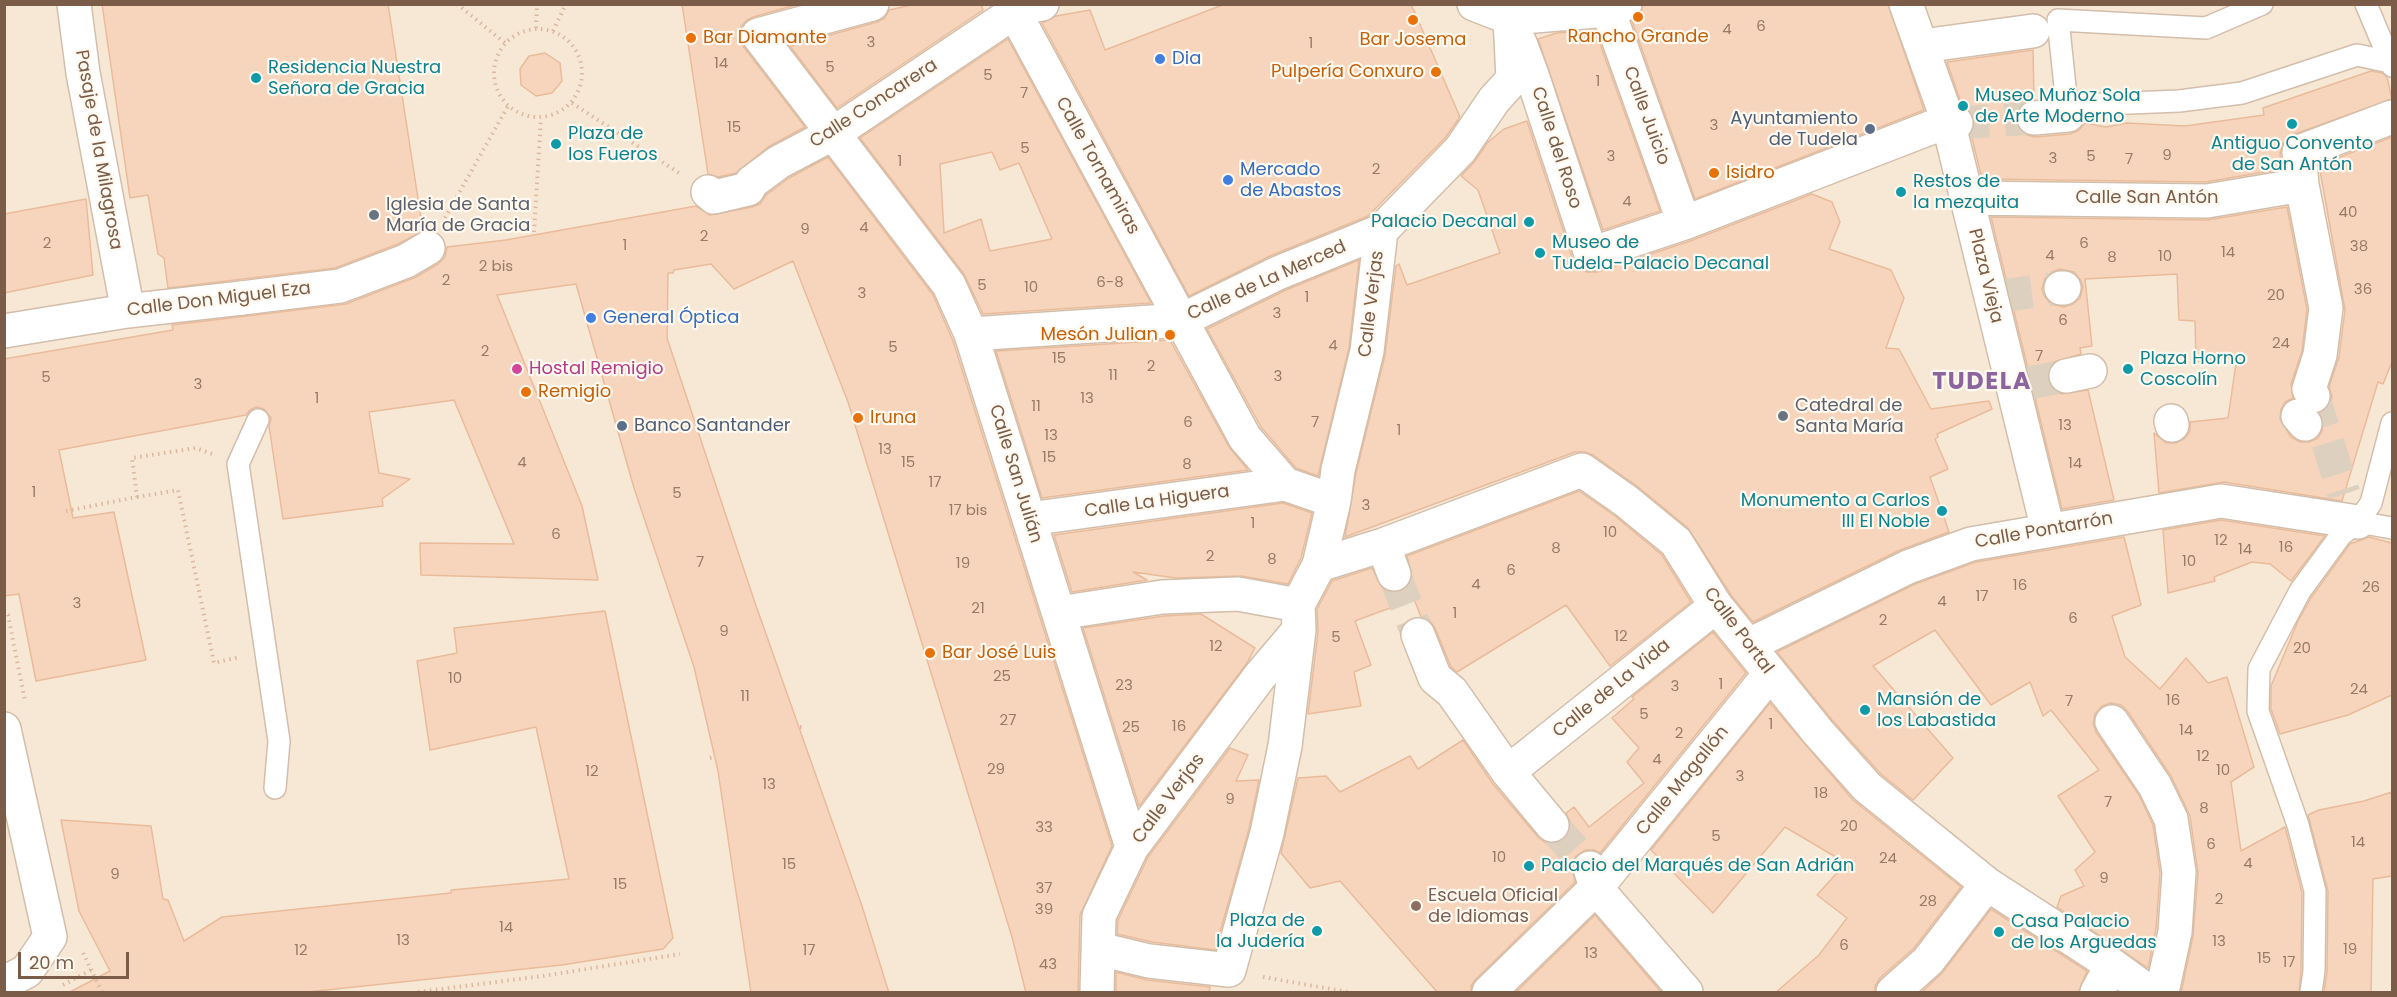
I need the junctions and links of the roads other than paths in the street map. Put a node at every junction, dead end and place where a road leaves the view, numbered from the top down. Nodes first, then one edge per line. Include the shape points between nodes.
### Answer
1 (74, 4) edge
2 (872, 4) edge
3 (1474, 4) edge
4 (1906, 4) edge
5 (2262, 4) edge
6 (2366, 4) edge
7 (1616, 7) edge
8 (1021, 8) edge
9 (1505, 11) edge
10 (2033, 31) dead end
11 (1922, 46) junction
12 (2391, 64) edge
13 (2068, 116) junction
14 (2392, 117) edge
15 (2034, 118) tunnel mouth
16 (1952, 122) junction
17 (834, 133) junction
18 (2302, 185) junction
19 (708, 192) road end
20 (1967, 198) junction
21 (1684, 223) junction
22 (1381, 231) junction
23 (428, 248) road end
24 (125, 296) dead end
25 (1182, 320) junction
26 (4, 331) edge
27 (971, 334) junction
28 (2305, 412) tunnel mouth
29 (258, 420) dead end
30 (2392, 423) edge
31 (1285, 484) junction
32 (1334, 501) junction
33 (2351, 508) junction
34 (1029, 519) junction
35 (2392, 528) edge
36 (2048, 530) junction
37 (1319, 565) junction
38 (1716, 606) junction
39 (1059, 613) junction
40 (1299, 618) junction
41 (1418, 635) tunnel mouth
42 (1749, 645) junction
43 (1770, 674) junction
44 (2112, 722) dead end
45 (4, 729) edge
46 (1508, 772) junction
47 (275, 788) dead end
48 (1552, 825) tunnel mouth
49 (1132, 847) junction
50 (1593, 878) junction
51 (1987, 884) junction
52 (1099, 949) junction
53 (2104, 979) edge
54 (4, 983) edge
55 (1097, 993) edge
56 (1489, 993) edge
57 (1686, 993) edge
58 (1893, 993) edge
59 (2158, 993) edge
60 (2162, 993) edge
61 (2311, 993) edge

1 - 24 street, Pasaje de la Milagrosa via 83,73
2 - 17 street, Calle San Julián via 758,35
3 - 9 street
4 - 11 street, Plaza Vieja
5 - 13 lane via 2206,28 2058,20
6 - 12 lane
7 - 9 street
7 - 21 street, Calle Juicio
8 - 17 street, Calle Concarera
8 - 25 street, Calle Tornamiras
9 - 21 street, Calle del Roso via 1532,75 1591,254
9 - 22 street, Calle Verjas via 1513,80 1494,100 1460,150
10 - 11 street
11 - 16 street, Plaza Vieja
12 - 13 lane via 2357,55 2242,93 2179,101 2080,105
13 - 15 street
14 - 18 street via 2299,152
16 - 20 street, Plaza Vieja
16 - 21 street
17 - 19 street, Calle Concarera via 779,162 748,189 714,196
17 - 27 street, Calle San Julián via 949,285
18 - 20 street, Calle San Antón via 2207,201
18 - 28 street via 2326,308 2320,355
20 - 36 street, Plaza Vieja via 2018,386
22 - 25 street, Calle de La Merced via 1278,273
22 - 32 street, Calle Verjas via 1367,351
23 - 26 street, Calle Don Miguel Eza via 406,261 340,286 127,311
25 - 27 street, Calle de La Merced
25 - 31 street, Calle Tornamiras via 1245,438
27 - 34 street, Calle San Julián
29 - 47 lane via 238,464 279,741
30 - 33 lane via 2371,502
31 - 32 street
31 - 34 street, Calle La Higuera
32 - 37 street, Calle Verjas
33 - 35 lane, Calle Pontarrón
33 - 36 street, Calle Pontarrón via 2222,501 2182,504
33 - 61 lane via 2341,535 2300,591 2259,669 2259,711 2298,825 2315,891
34 - 39 street, Calle San Julián
36 - 42 street, Calle Pontarrón via 1971,544 1908,567
37 - 38 street, Calle Portal via 1389,559 1582,470 1676,542
37 - 40 street, Calle Verjas
38 - 42 street, Calle Portal
38 - 46 street, Calle de La Vida
39 - 40 street via 1162,597 1238,594
39 - 49 street, Calle San Julián
40 - 49 street, Calle Verjas
40 - 52 street, Calle Verjas via 1285,746 1267,833 1229,970 1149,961
41 - 46 street via 1435,678 1452,692
42 - 43 street, Calle Portal
43 - 50 street, Calle Magallón
43 - 51 street, Calle Portal via 1867,787
44 - 60 street via 2155,786 2171,819 2179,872 2175,932
45 - 54 street via 50,937 27,971
46 - 48 street
49 - 52 street, Calle Verjas via 1099,916
50 - 56 street, Calle Magallón
50 - 57 street
51 - 53 street, Calle Portal
51 - 58 street via 1928,961
52 - 55 street, Calle Verjas
53 - 59 street, Calle Portal

